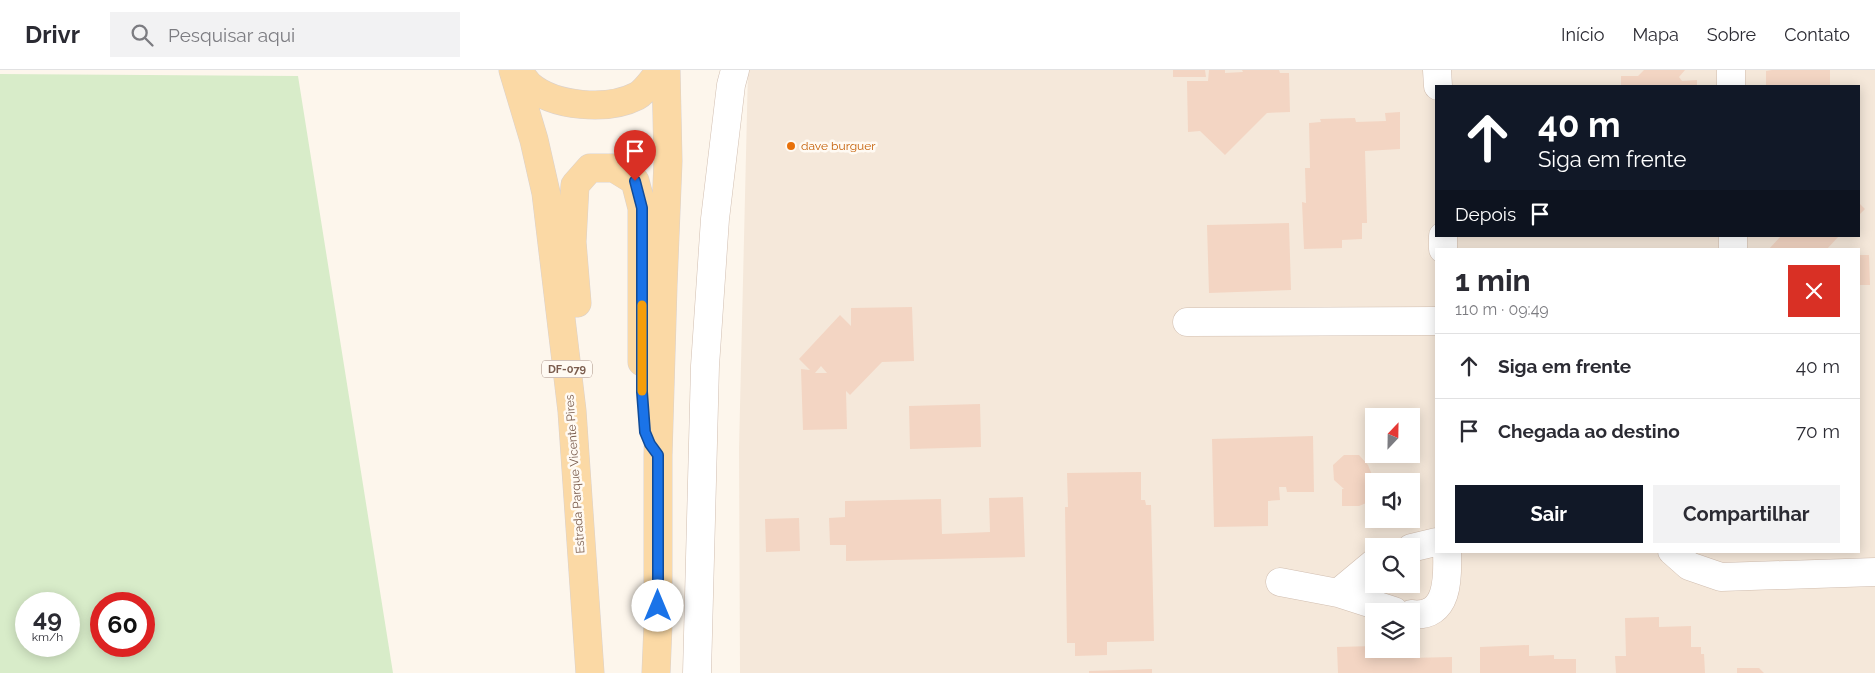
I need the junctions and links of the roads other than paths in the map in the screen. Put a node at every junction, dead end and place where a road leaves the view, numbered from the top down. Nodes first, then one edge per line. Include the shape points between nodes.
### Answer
1 (515, 70) edge
2 (661, 70) edge
3 (666, 70) edge
4 (735, 70) edge
5 (1437, 70) edge
6 (1731, 70) edge
7 (1438, 85) edge
8 (1731, 85) edge
9 (1435, 321) edge
10 (1187, 322) dead end
11 (572, 411) junction
12 (658, 455) junction
13 (1435, 542) edge
14 (1420, 546) edge
15 (1447, 553) edge
16 (1674, 553) edge
17 (1365, 570) edge
18 (1875, 572) edge
19 (1280, 582) dead end
20 (1338, 593) junction
21 (1369, 603) edge
22 (1420, 615) edge
23 (590, 673) edge
24 (656, 673) edge
25 (697, 673) edge

1 - 2 main road, DF-079 via 530,86 555,99 581,105 611,104 639,95
1 - 11 main road, Estrada Parque Vicente Pires / DF-079 via 546,193
3 - 12 main road via 668,161
4 - 25 street via 715,219 705,356
5 - 7 street
6 - 8 street
9 - 10 street
11 - 12 main road via 578,371 579,330 572,242 575,186 590,168 614,168 635,181 642,208 642,392 645,432
11 - 23 main road, Estrada Parque Vicente Pires / DF-079
12 - 24 main road
13 - 14 street
15 - 22 street via 1446,590 1440,604
16 - 18 street via 1689,566 1721,577
17 - 20 street
19 - 20 street
20 - 21 street

